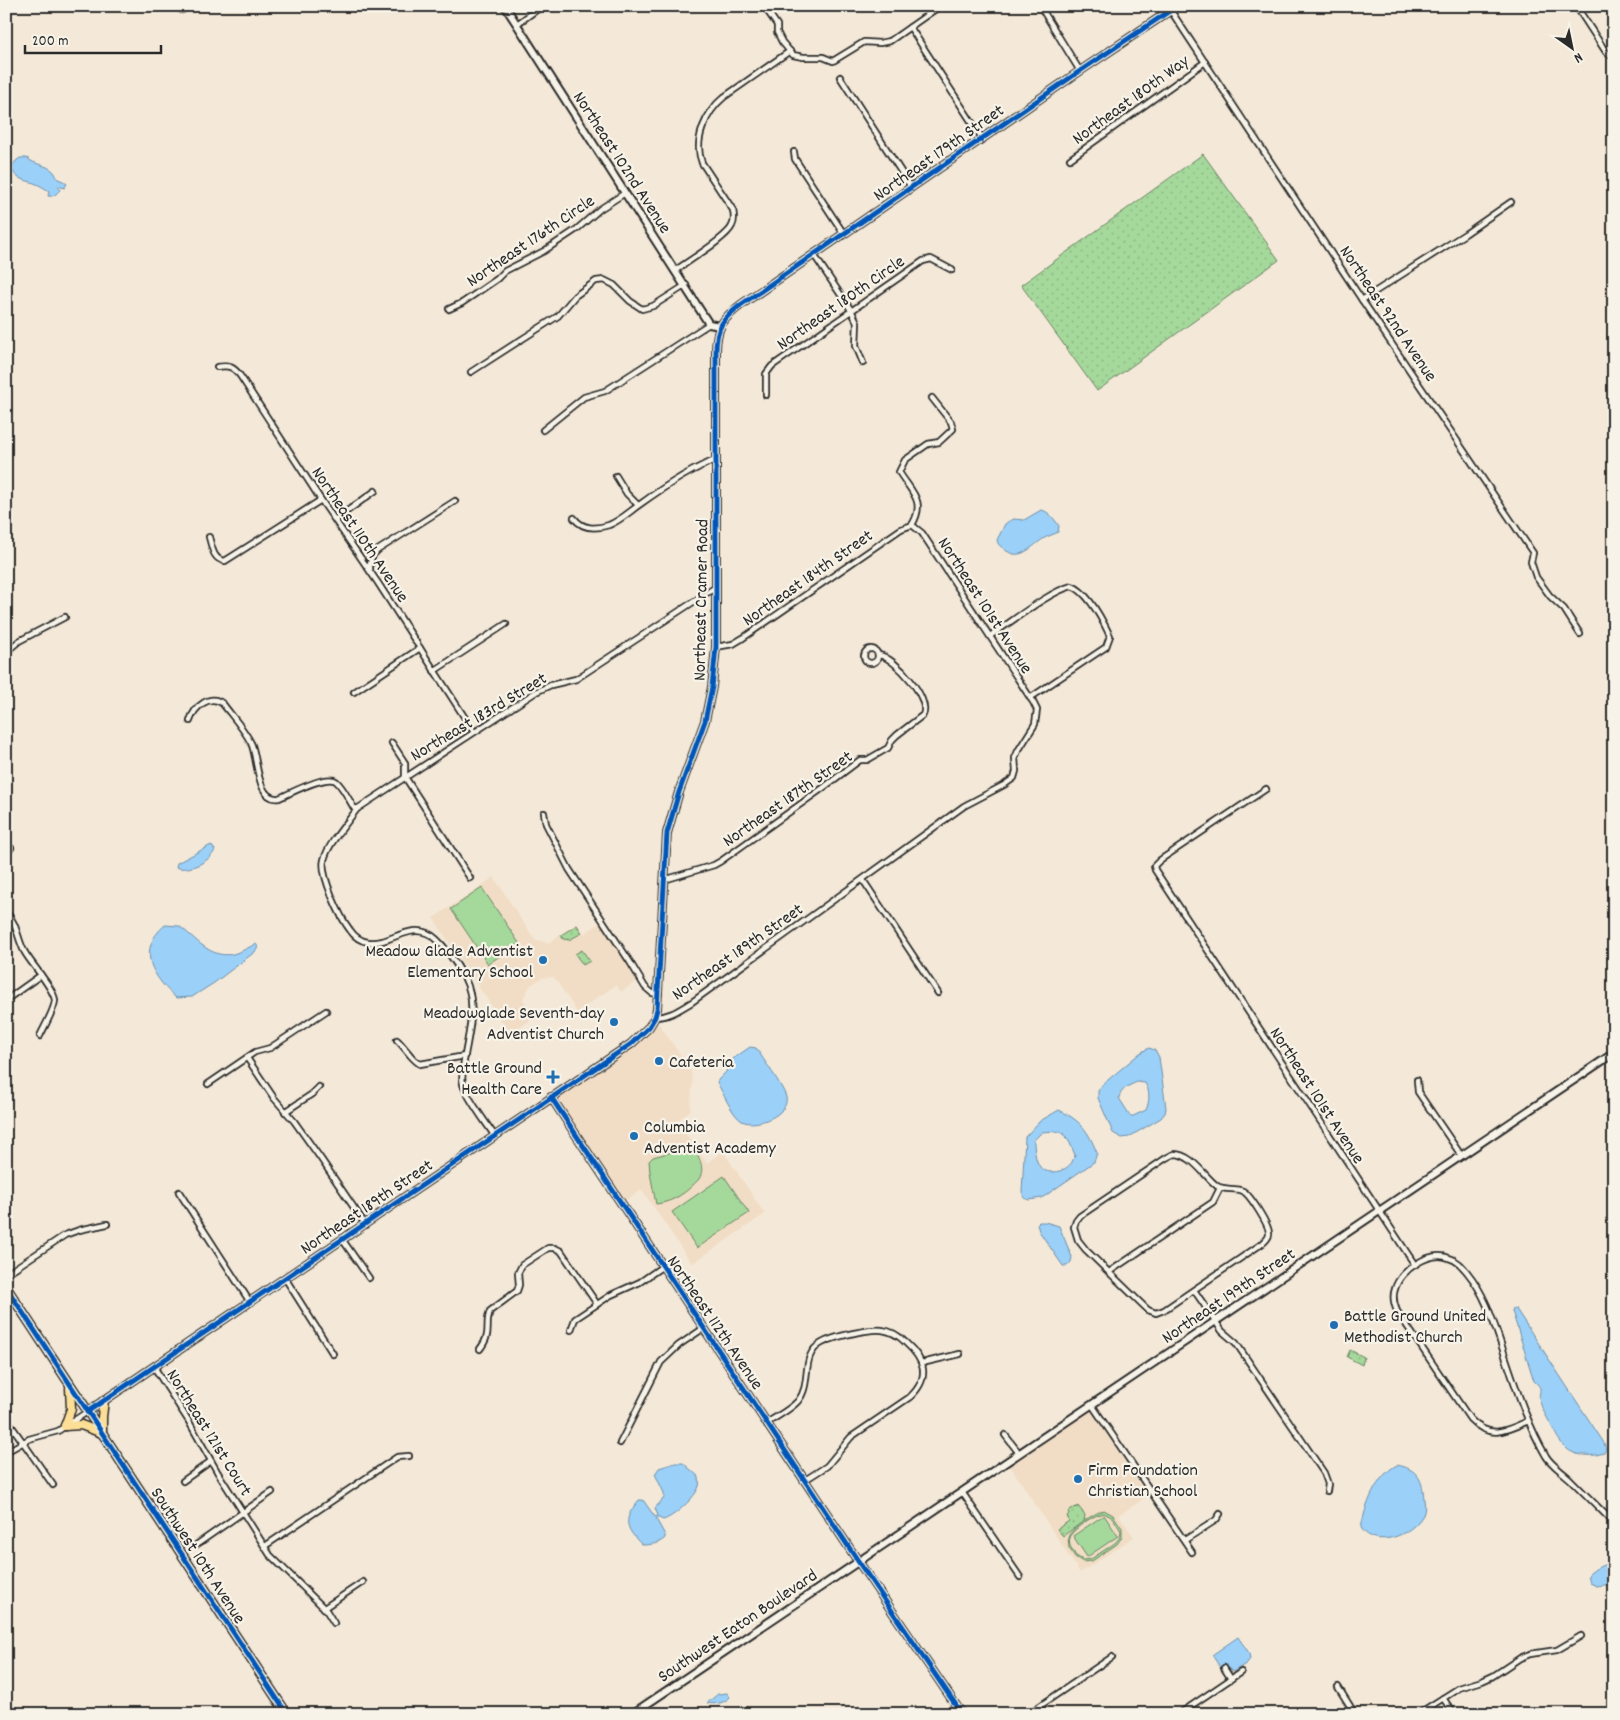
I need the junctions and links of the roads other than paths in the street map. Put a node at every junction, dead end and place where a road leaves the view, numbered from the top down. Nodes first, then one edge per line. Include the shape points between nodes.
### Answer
1 (174, 6) edge
2 (506, 6) edge
3 (542, 6) edge
4 (764, 6) edge
5 (940, 6) edge
6 (1040, 6) edge
7 (1177, 6) edge
8 (1576, 6) edge
9 (191, 7) edge
10 (1169, 8) edge
11 (517, 24) junction
12 (910, 27) junction
13 (790, 51) junction
14 (1614, 56) edge
15 (1205, 62) junction
16 (1080, 71) junction
17 (840, 77) dead end
18 (982, 138) junction
19 (794, 152) dead end
20 (1070, 159) dead end
21 (911, 187) junction
22 (625, 193) junction
23 (1511, 202) dead end
24 (844, 234) junction
25 (814, 254) junction
26 (676, 270) junction
27 (952, 270) dead end
28 (686, 285) junction
29 (1362, 300) junction
30 (449, 309) dead end
31 (851, 310) junction
32 (710, 324) junction
33 (720, 326) junction
34 (863, 363) dead end
35 (217, 367) dead end
36 (471, 372) dead end
37 (766, 394) dead end
38 (932, 398) dead end
39 (543, 430) dead end
40 (716, 460) junction
41 (616, 476) dead end
42 (375, 491) dead end
43 (322, 500) junction
44 (455, 501) dead end
45 (638, 505) junction
46 (574, 518) dead end
47 (336, 519) junction
48 (912, 525) junction
49 (209, 537) dead end
50 (370, 571) junction
51 (716, 587) junction
52 (65, 618) dead end
53 (506, 624) dead end
54 (1580, 634) dead end
55 (990, 636) junction
56 (716, 647) junction
57 (420, 648) junction
58 (6, 652) edge
59 (879, 655) dead end
60 (434, 672) junction
61 (354, 692) dead end
62 (1032, 700) junction
63 (190, 721) dead end
64 (474, 732) junction
65 (392, 743) dead end
66 (405, 777) junction
67 (1266, 789) dead end
68 (357, 809) junction
69 (544, 813) dead end
70 (11, 848) dead end
71 (6, 855) edge
72 (470, 878) dead end
73 (664, 880) junction
74 (863, 880) junction
75 (6, 912) edge
76 (40, 975) junction
77 (938, 993) dead end
78 (659, 994) junction
79 (6, 1000) edge
80 (326, 1011) dead end
81 (655, 1017) junction
82 (40, 1036) dead end
83 (397, 1040) dead end
84 (1613, 1054) edge
85 (465, 1056) junction
86 (247, 1058) junction
87 (1417, 1080) dead end
88 (208, 1084) dead end
89 (319, 1088) dead end
90 (551, 1097) junction
91 (285, 1112) junction
92 (494, 1136) junction
93 (1461, 1156) junction
94 (1220, 1188) junction
95 (179, 1192) dead end
96 (1378, 1211) junction
97 (107, 1224) dead end
98 (364, 1224) junction
99 (342, 1239) junction
100 (663, 1266) junction
101 (1415, 1266) junction
102 (1109, 1272) junction
103 (6, 1274) edge
104 (285, 1278) junction
105 (369, 1278) dead end
106 (6, 1287) edge
107 (1194, 1290) junction
108 (250, 1302) junction
109 (597, 1304) junction
110 (1215, 1321) junction
111 (704, 1328) junction
112 (571, 1330) dead end
113 (480, 1349) dead end
114 (333, 1354) dead end
115 (960, 1354) dead end
116 (922, 1363) junction
117 (154, 1367) junction
118 (70, 1386) junction
119 (104, 1400) junction
120 (1092, 1405) junction
121 (87, 1412) junction
122 (7, 1418) edge
123 (1528, 1422) junction
124 (767, 1423) junction
125 (65, 1426) junction
126 (102, 1433) junction
127 (1005, 1436) dead end
128 (22, 1441) junction
129 (620, 1442) dead end
130 (6, 1452) edge
131 (1019, 1453) junction
132 (408, 1456) dead end
133 (211, 1461) junction
134 (183, 1480) dead end
135 (805, 1480) junction
136 (53, 1486) dead end
137 (1327, 1491) dead end
138 (272, 1492) dead end
139 (962, 1492) junction
140 (243, 1512) junction
141 (1220, 1514) dead end
142 (1614, 1522) edge
143 (1185, 1540) junction
144 (196, 1545) dead end
145 (265, 1546) junction
146 (1192, 1552) dead end
147 (858, 1561) junction
148 (1020, 1577) dead end
149 (364, 1582) dead end
150 (324, 1608) junction
151 (334, 1622) dead end
152 (1581, 1636) dead end
153 (1112, 1657) dead end
154 (1224, 1668) dead end
155 (1241, 1672) dead end
156 (1231, 1679) junction
157 (1338, 1687) dead end
158 (1443, 1698) junction
159 (287, 1714) edge
160 (632, 1714) edge
161 (962, 1714) edge
162 (1028, 1714) edge
163 (1179, 1714) edge
164 (1355, 1714) edge
165 (1418, 1714) edge
166 (1454, 1714) edge

1 - 9 street via 182,10
2 - 11 street, Northeast 102nd Avenue
3 - 11 street
4 - 13 street
5 - 12 street
6 - 16 street
7 - 10 street, Northeast 179th Street
8 - 14 street via 1606,52
10 - 15 street, Northeast 92nd Avenue
10 - 16 street, Northeast 179th Street
11 - 22 street, Northeast 102nd Avenue
12 - 13 street via 885,42 864,42 833,61 794,55
12 - 18 street
13 - 26 street via 714,105 710,112 699,139 699,155 733,210 734,218 726,235
15 - 20 street, Northeast 180th Way
15 - 29 street, Northeast 92nd Avenue
16 - 18 street, Northeast 179th Street
17 - 21 street
18 - 21 street, Northeast 179th Street
19 - 24 street via 795,159
21 - 24 street, Northeast 179th Street
22 - 26 street, Northeast 102nd Avenue
22 - 30 street, Northeast 176th Circle via 544,251 505,271 498,279
23 - 29 street
24 - 25 street, Northeast 179th Street
25 - 31 street
25 - 33 street, Northeast 179th Street via 730,313
26 - 28 street, Northeast 102nd Avenue
27 - 31 street, Northeast 180th Circle via 933,259 926,260
28 - 32 street, Northeast 102nd Avenue
28 - 36 street via 653,306 642,309 614,285 604,280 596,281 575,296 558,316
29 - 54 street, Northeast 92nd Avenue via 1533,553 1531,562 1536,577 1564,609
31 - 34 street via 857,322 856,346
31 - 37 street, Northeast 180th Circle via 769,369 765,378
32 - 33 street
32 - 39 street via 605,391 584,397
33 - 40 street, Northeast Cramer Road via 716,351
35 - 43 street, Northeast 110th Avenue via 234,368
38 - 48 street via 953,429 939,442 928,444 900,466 899,472 919,503
40 - 45 street
40 - 51 street, Northeast Cramer Road
41 - 45 street
42 - 47 street
43 - 47 street, Northeast 110th Avenue
43 - 49 street via 224,562 215,556
44 - 50 street via 378,550 372,555
45 - 46 street via 618,521 599,527 584,527
47 - 50 street, Northeast 110th Avenue
48 - 55 street, Northeast 101st Avenue via 922,533
48 - 56 street, Northeast 184th Street via 901,529 743,638 733,644
50 - 57 street, Northeast 110th Avenue
51 - 56 street, Northeast Cramer Road
51 - 64 street, Northeast 183rd Street via 576,679 537,692
52 - 58 street via 19,641
53 - 60 street
55 - 62 street, Northeast 101st Avenue
55 - 62 street via 1072,586 1078,588 1104,624 1110,636 1106,647
56 - 73 street, Northeast Cramer Road via 705,721 667,833
57 - 60 street, Northeast 110th Avenue
57 - 61 street
59 - 73 street, Northeast 187th Street via 897,665 910,679 925,707 923,715 897,734 888,748 867,760 860,760 721,861
60 - 64 street, Northeast 110th Avenue
62 - 74 street, Northeast 189th Street via 1037,710 1035,724 1015,758 1012,780 964,806
63 - 68 street via 198,707 210,700 218,700 251,742 268,796 280,798 331,779
64 - 66 street, Northeast 183rd Street
65 - 66 street via 405,763
66 - 68 street, Northeast 183rd Street
66 - 72 street
67 - 96 street, Northeast 101st Avenue via 1160,860 1154,866 1155,870
68 - 85 street via 324,859 323,872 332,894 350,931 360,939 377,942 418,931 433,935 440,942 470,993 471,1015
69 - 78 street via 546,824 569,870 645,987
70 - 71 street
73 - 78 street, Northeast Cramer Road
74 - 77 street
74 - 81 street, Northeast 189th Street via 692,1002 672,1014
75 - 76 street via 16,927 23,950
76 - 79 street
76 - 82 street via 55,999
78 - 81 street, Northeast Cramer Road
80 - 86 street via 270,1048
81 - 90 street, Northeast 189th Street via 638,1039
83 - 85 street via 420,1064
84 - 93 street, Northeast 199th Street
85 - 92 street via 463,1085
86 - 88 street
86 - 91 street
87 - 93 street via 1418,1092
89 - 91 street
90 - 92 street, Northeast 189th Street
90 - 100 street, Northeast 112th Avenue
91 - 98 street
92 - 98 street, Northeast 189th Street
93 - 96 street, Northeast 199th Street
94 - 102 street via 1213,1202
94 - 102 street via 1186,1157 1174,1154 1080,1216 1074,1226 1078,1240
94 - 107 street via 1237,1189 1246,1194 1268,1226 1268,1239
95 - 108 street
96 - 101 street, Northeast 101st Avenue
96 - 110 street, Northeast 199th Street
97 - 103 street via 65,1235
98 - 99 street, Northeast 189th Street
99 - 104 street, Northeast 189th Street
99 - 105 street
100 - 109 street
100 - 111 street, Northeast 112th Avenue
101 - 123 street via 1432,1257 1444,1256 1456,1261 1472,1279 1491,1316
101 - 123 street via 1398,1282 1394,1305 1470,1419 1482,1429 1495,1432
102 - 107 street via 1148,1310 1156,1313
104 - 108 street, Northeast 189th Street
104 - 114 street
106 - 118 highway, Southwest 10th Avenue
107 - 110 street
108 - 117 street, Northeast 189th Street
109 - 112 street via 576,1319
109 - 113 street via 562,1252 555,1248 545,1250 520,1267 517,1291 489,1314 488,1336
110 - 120 street, Northeast 199th Street
110 - 137 street via 1236,1343 1324,1473
111 - 124 street, Northeast 112th Avenue
111 - 129 street via 660,1362
115 - 116 street
116 - 124 street via 901,1338 884,1330 821,1343 807,1362 804,1391 798,1401
116 - 135 street via 924,1372 919,1389 851,1437 827,1466
117 - 119 street, Northeast 189th Street
117 - 133 street, Northeast 121st Court
118 - 121 highway, Southwest 10th Avenue
118 - 125 highway via 72,1408
119 - 121 street, Northeast 189th Street
119 - 126 highway
120 - 131 street, Northeast 199th Street
120 - 143 street
121 - 125 street
121 - 126 highway, Southwest 10th Avenue
122 - 128 street
123 - 142 street via 1547,1458
124 - 135 street, Northeast 112th Avenue
125 - 126 highway via 78,1425
125 - 128 street
126 - 159 highway, Southwest 10th Avenue
127 - 131 street
128 - 130 street
128 - 136 street
131 - 139 street, Northeast 199th Street
132 - 145 street via 397,1457
133 - 134 street
133 - 140 street, Northeast 121st Court
135 - 147 street, Northeast 112th Avenue
138 - 140 street
139 - 147 street, Northeast 199th Street
139 - 148 street
140 - 144 street
140 - 145 street, Northeast 121st Court
141 - 143 street
143 - 146 street
145 - 150 street, Northeast 121st Court via 272,1558
147 - 160 street, Southwest Eaton Boulevard
147 - 161 street, Northeast 112th Avenue
149 - 150 street
150 - 151 street, Northeast 121st Court
152 - 158 street via 1557,1650 1520,1658 1487,1679 1465,1685
153 - 162 street
154 - 156 street
155 - 156 street
156 - 163 street
157 - 164 street
158 - 165 street
158 - 166 street

